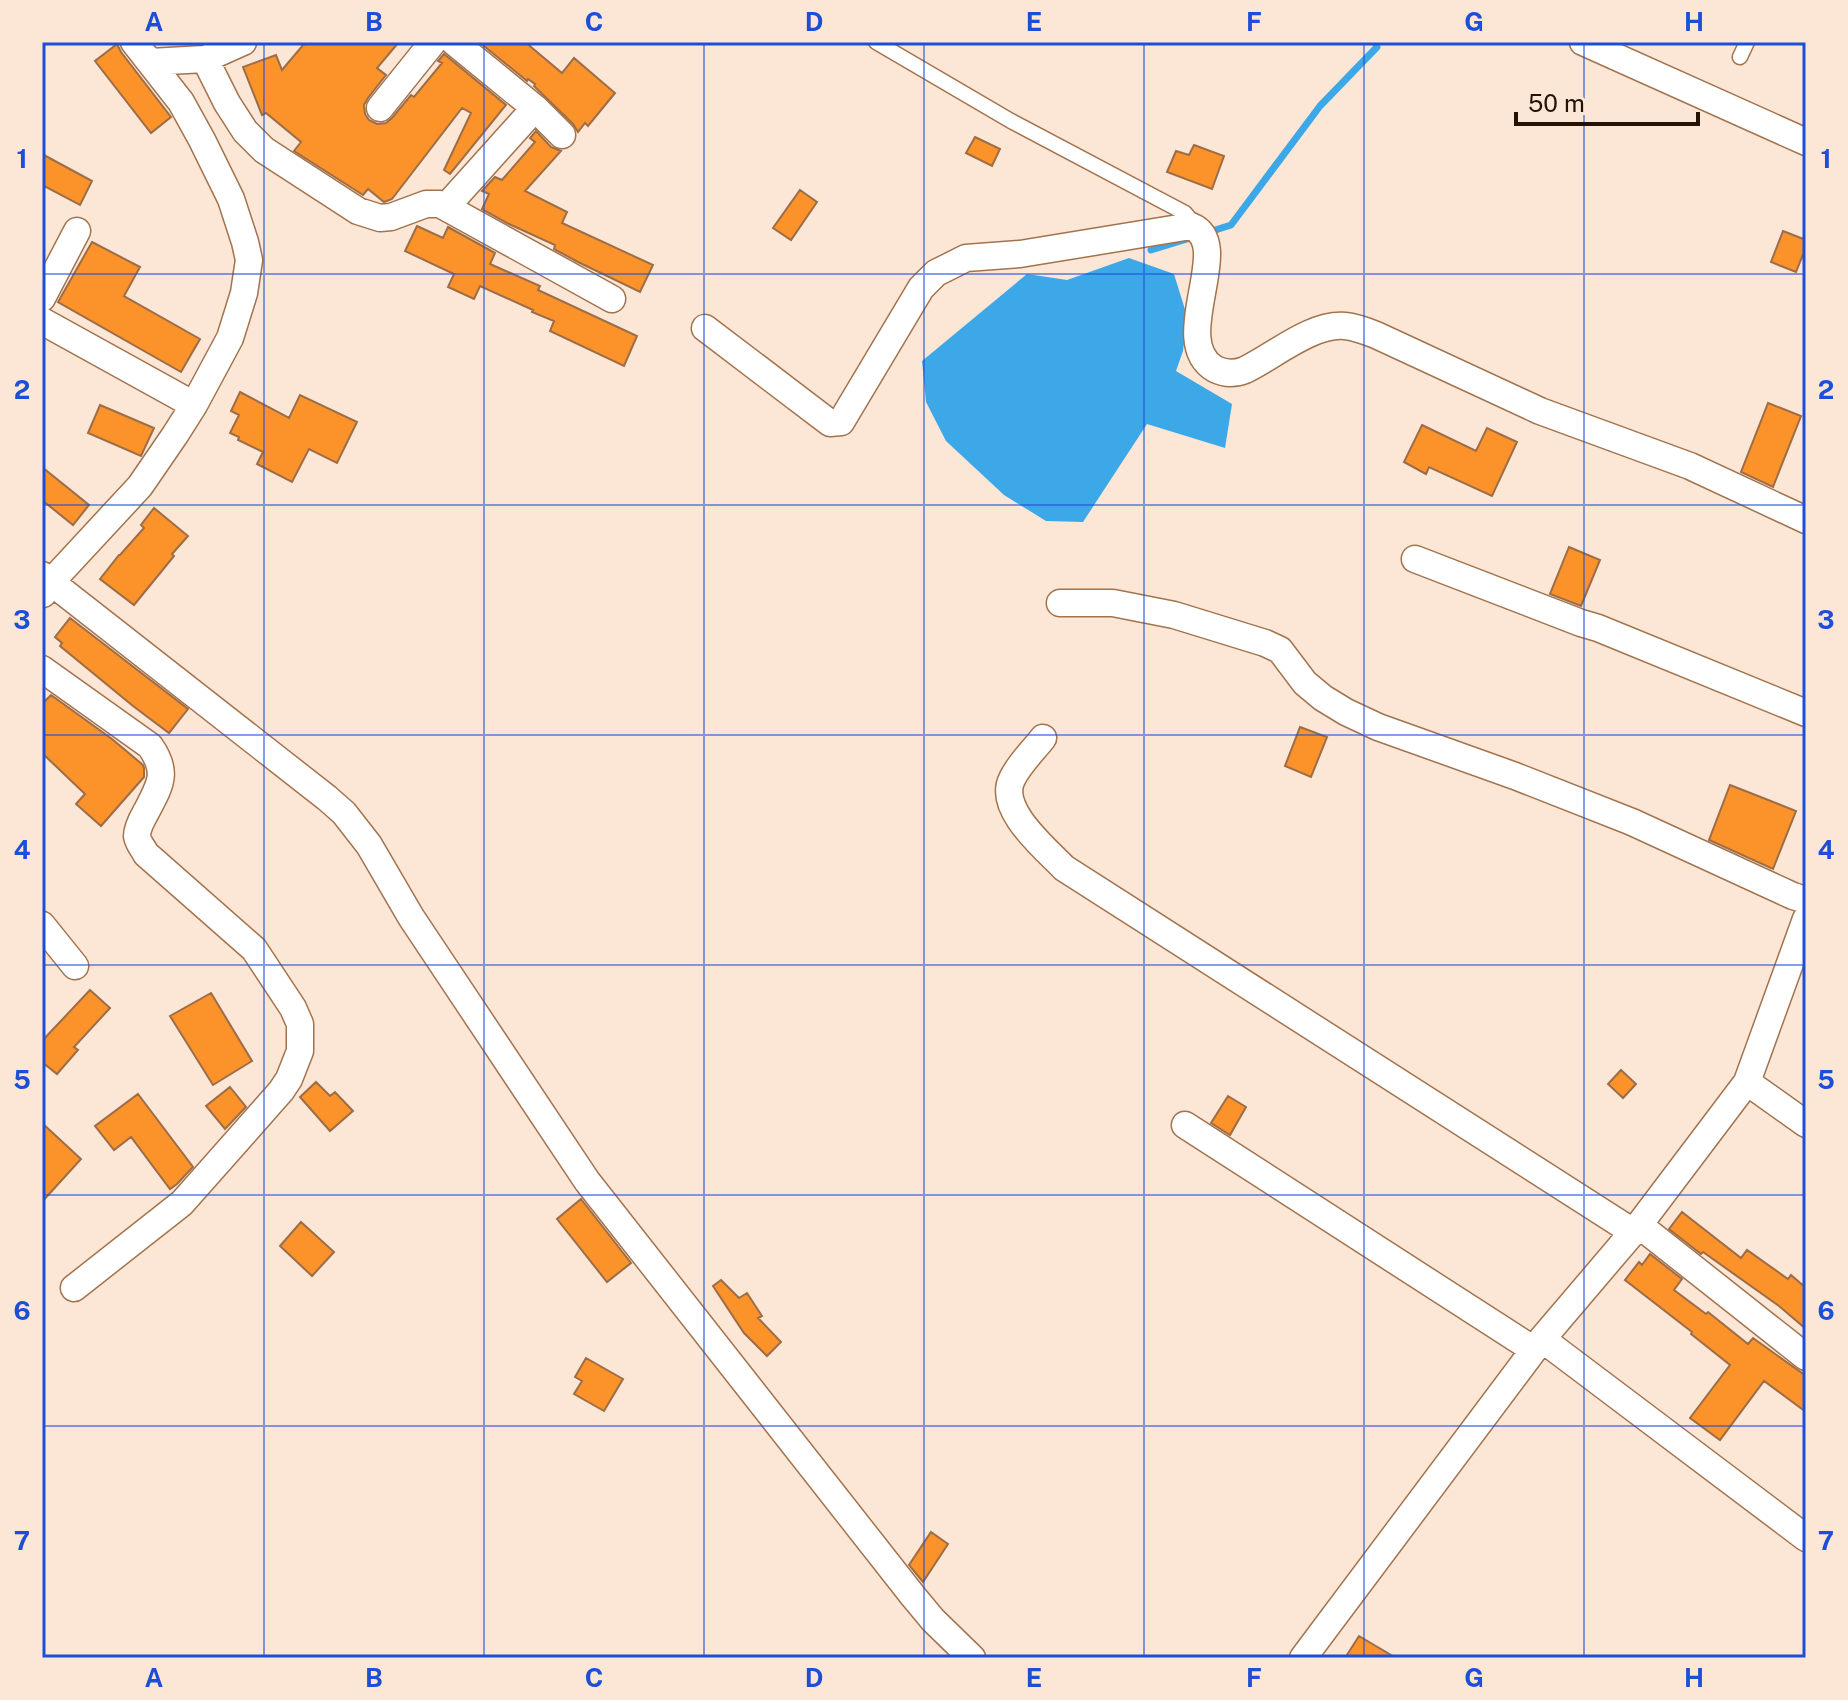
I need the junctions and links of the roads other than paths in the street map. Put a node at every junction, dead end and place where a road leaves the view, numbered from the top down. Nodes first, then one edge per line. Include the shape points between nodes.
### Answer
1 (243, 42) edge
2 (433, 42) edge
3 (454, 42) edge
4 (876, 42) edge
5 (1583, 42) edge
6 (1747, 42) edge
7 (142, 52) edge
8 (1740, 57) dead end
9 (205, 59) junction
10 (380, 108) dead end
11 (535, 108) junction
12 (562, 135) dead end
13 (1806, 142) edge
14 (446, 207) junction
15 (77, 231) dead end
16 (1200, 234) junction
17 (42, 298) edge
18 (612, 299) dead end
19 (42, 321) edge
20 (705, 328) dead end
21 (194, 405) junction
22 (1806, 520) edge
23 (1415, 559) dead end
24 (45, 584) edge
25 (1060, 603) dead end
26 (42, 669) edge
27 (1806, 713) edge
28 (1043, 738) dead end
29 (1806, 900) edge
30 (1806, 919) edge
31 (42, 925) edge
32 (75, 966) dead end
33 (1747, 1082) junction
34 (1806, 1124) edge
35 (1185, 1125) dead end
36 (1636, 1228) junction
37 (74, 1288) dead end
38 (1538, 1344) junction
39 (1806, 1357) edge
40 (1806, 1538) edge
41 (972, 1658) edge
42 (1303, 1658) edge

1 - 9 street
2 - 10 street
3 - 11 street
4 - 16 lane via 1185,213
5 - 13 street
6 - 8 lane
7 - 9 street
7 - 21 street via 181,102 202,140 231,199 249,260 230,338
9 - 14 street via 245,131 264,150 358,211 380,218 430,203
11 - 12 street
11 - 14 street
14 - 18 street
15 - 17 street
16 - 20 street via 1188,226 966,258 946,268 921,288 836,424
16 - 22 street via 1208,256 1196,332 1204,359 1220,371 1245,370 1314,331 1358,328 1540,411 1690,466
19 - 21 street
21 - 24 street via 140,486
23 - 27 street
24 - 41 street via 344,813 587,1181 913,1596
25 - 29 street via 1113,603 1265,643 1280,650 1305,683 1346,712 1632,822
26 - 37 street via 150,746 162,768 139,827 139,842 146,854 254,949 293,1008 301,1038 296,1063 281,1091 182,1203
28 - 36 street via 1011,780 1008,794 1014,813 1064,868
30 - 33 street
31 - 32 street
33 - 34 street
33 - 36 street
35 - 38 street
36 - 38 street
36 - 39 street
38 - 40 street
38 - 42 street

